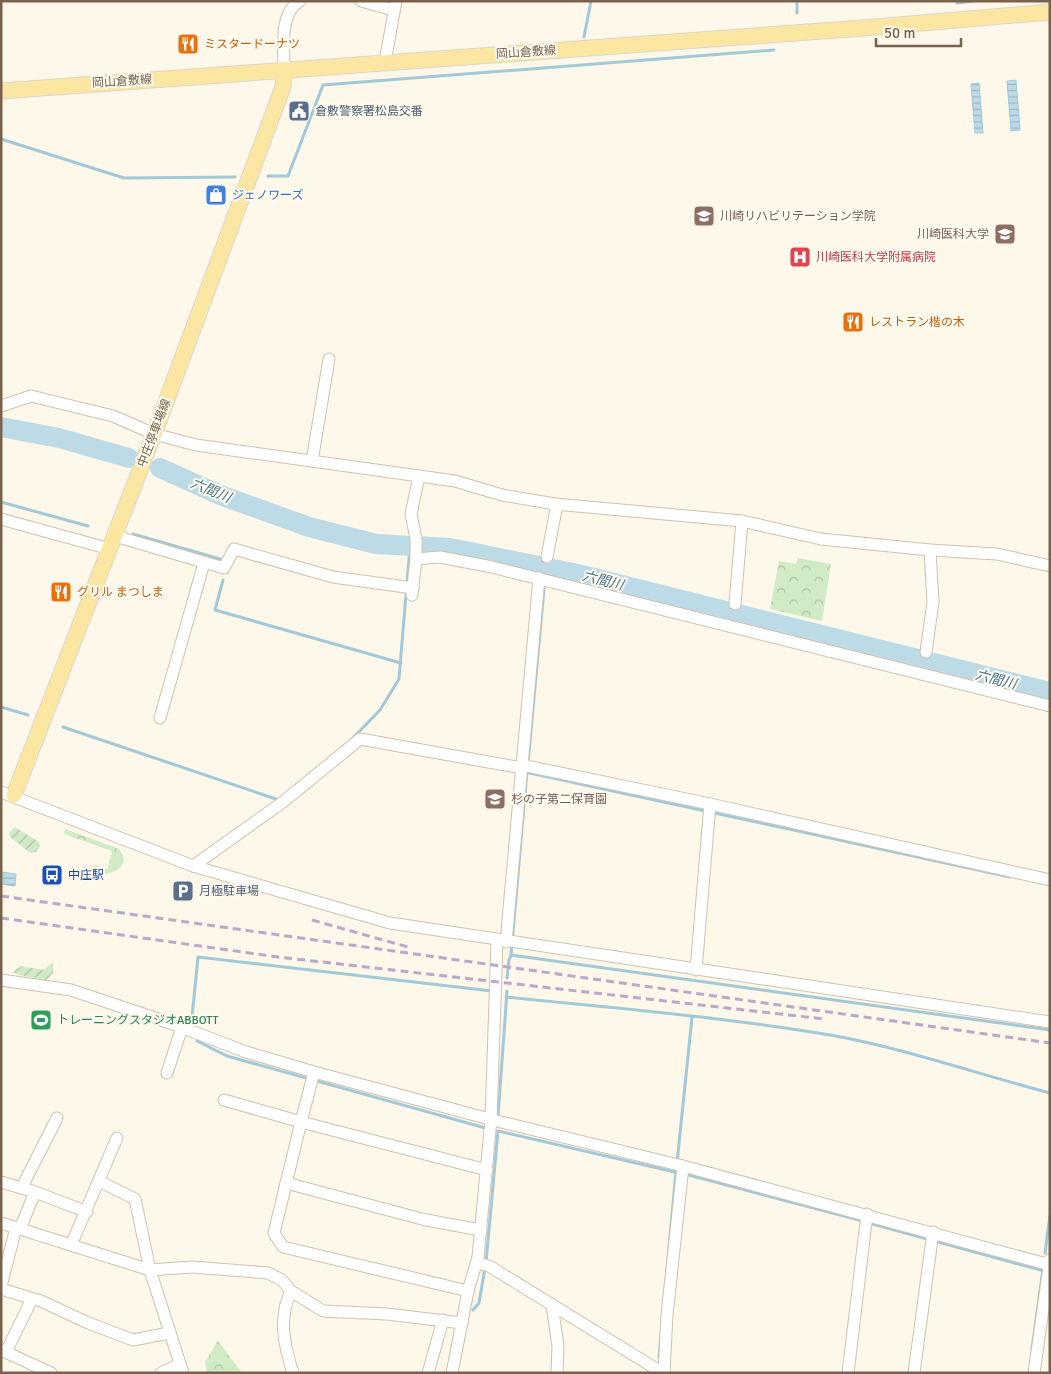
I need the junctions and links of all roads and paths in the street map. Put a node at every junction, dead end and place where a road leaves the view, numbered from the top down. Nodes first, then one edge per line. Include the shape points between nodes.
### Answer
1 (300, 1) edge
2 (361, 1) edge
3 (395, 6) edge
4 (1050, 12) edge
5 (385, 62) junction
6 (284, 69) junction
7 (1, 91) edge
8 (329, 359) dead end
9 (1, 406) edge
10 (154, 434) junction
11 (312, 461) junction
12 (419, 476) junction
13 (556, 504) junction
14 (1, 519) edge
15 (742, 521) junction
16 (112, 543) junction
17 (930, 550) junction
18 (416, 557) junction
19 (548, 557) dead end
20 (204, 563) junction
21 (1050, 566) edge
22 (543, 579) junction
23 (735, 604) dead end
24 (926, 652) dead end
25 (1050, 706) edge
26 (160, 718) dead end
27 (524, 768) junction
28 (8, 793) edge
29 (710, 809) junction
30 (193, 866) junction
31 (1050, 880) edge
32 (507, 942) junction
33 (696, 970) junction
34 (1, 980) edge
35 (1050, 1022) edge
36 (182, 1027) junction
37 (167, 1073) dead end
38 (312, 1078) junction
39 (224, 1100) dead end
40 (57, 1118) dead end
41 (301, 1122) junction
42 (494, 1125) junction
43 (117, 1138) dead end
44 (680, 1169) junction
45 (487, 1170) junction
46 (99, 1181) junction
47 (1, 1182) edge
48 (286, 1183) junction
49 (22, 1187) junction
50 (35, 1192) junction
51 (87, 1212) junction
52 (866, 1220) junction
53 (1, 1223) edge
54 (18, 1228) junction
55 (481, 1230) junction
56 (932, 1238) junction
57 (71, 1245) junction
58 (1050, 1260) edge
59 (483, 1264) junction
60 (1049, 1265) edge
61 (150, 1270) junction
62 (1, 1288) edge
63 (291, 1291) junction
64 (468, 1291) junction
65 (32, 1299) junction
66 (552, 1305) junction
67 (443, 1320) junction
68 (462, 1324) junction
69 (169, 1333) junction
70 (4, 1351) edge
71 (181, 1369) edge
72 (51, 1373) edge
73 (162, 1373) edge
74 (293, 1373) edge
75 (428, 1373) edge
76 (452, 1373) edge
77 (557, 1373) edge
78 (664, 1373) edge
79 (848, 1373) edge
80 (914, 1373) edge
81 (1034, 1373) edge

1 - 6 street via 288,13
2 - 3 street
3 - 5 street
4 - 5 main road, 岡山倉敷線
5 - 6 main road, 岡山倉敷線
6 - 7 main road, 岡山倉敷線
6 - 10 main road, 中庄停車場線 via 283,88
8 - 11 street
9 - 10 street via 31,396 113,416
10 - 11 street via 196,445
10 - 16 main road, 中庄停車場線
11 - 12 street
12 - 13 street
12 - 18 street via 411,514
13 - 15 street
13 - 19 street
14 - 16 street
15 - 17 street via 821,539
15 - 23 street
16 - 20 street
16 - 28 main road, 中庄停車場線
17 - 21 street via 997,554
17 - 24 street via 933,602
18 - 20 street via 410,589 333,576 234,549 224,568
18 - 22 street via 440,557
20 - 26 street
22 - 25 street
22 - 27 street
27 - 29 street
27 - 30 street via 360,738 283,802
27 - 32 street
28 - 30 street
29 - 31 street
29 - 33 street
30 - 32 street via 382,921
32 - 33 street
32 - 42 street via 496,991
33 - 35 street
34 - 36 street via 71,990
36 - 37 street
36 - 38 street
38 - 41 street
38 - 42 street
39 - 41 street
40 - 49 street
41 - 45 street
41 - 48 street
42 - 44 street
42 - 45 street
43 - 46 street
44 - 52 street
44 - 78 street
45 - 55 street
46 - 51 street
46 - 61 street via 135,1199
47 - 49 street
48 - 55 street via 426,1220
48 - 64 street via 274,1233 283,1247
49 - 50 street
50 - 51 street
50 - 54 street
51 - 57 street
52 - 56 street
52 - 79 street
53 - 54 street
54 - 57 street
54 - 62 street
55 - 59 street
56 - 60 street
56 - 80 street
57 - 61 street
58 - 60 street
59 - 64 street
59 - 66 street
60 - 81 street
61 - 63 street via 192,1266 268,1273 282,1280
61 - 69 street
62 - 65 street
63 - 67 street via 323,1310
63 - 74 street via 283,1316
64 - 68 street
65 - 69 street via 133,1340
65 - 70 street
66 - 77 street via 558,1346
66 - 78 street
67 - 68 street
67 - 75 street
68 - 76 street
69 - 71 street
70 - 72 street
71 - 73 street

